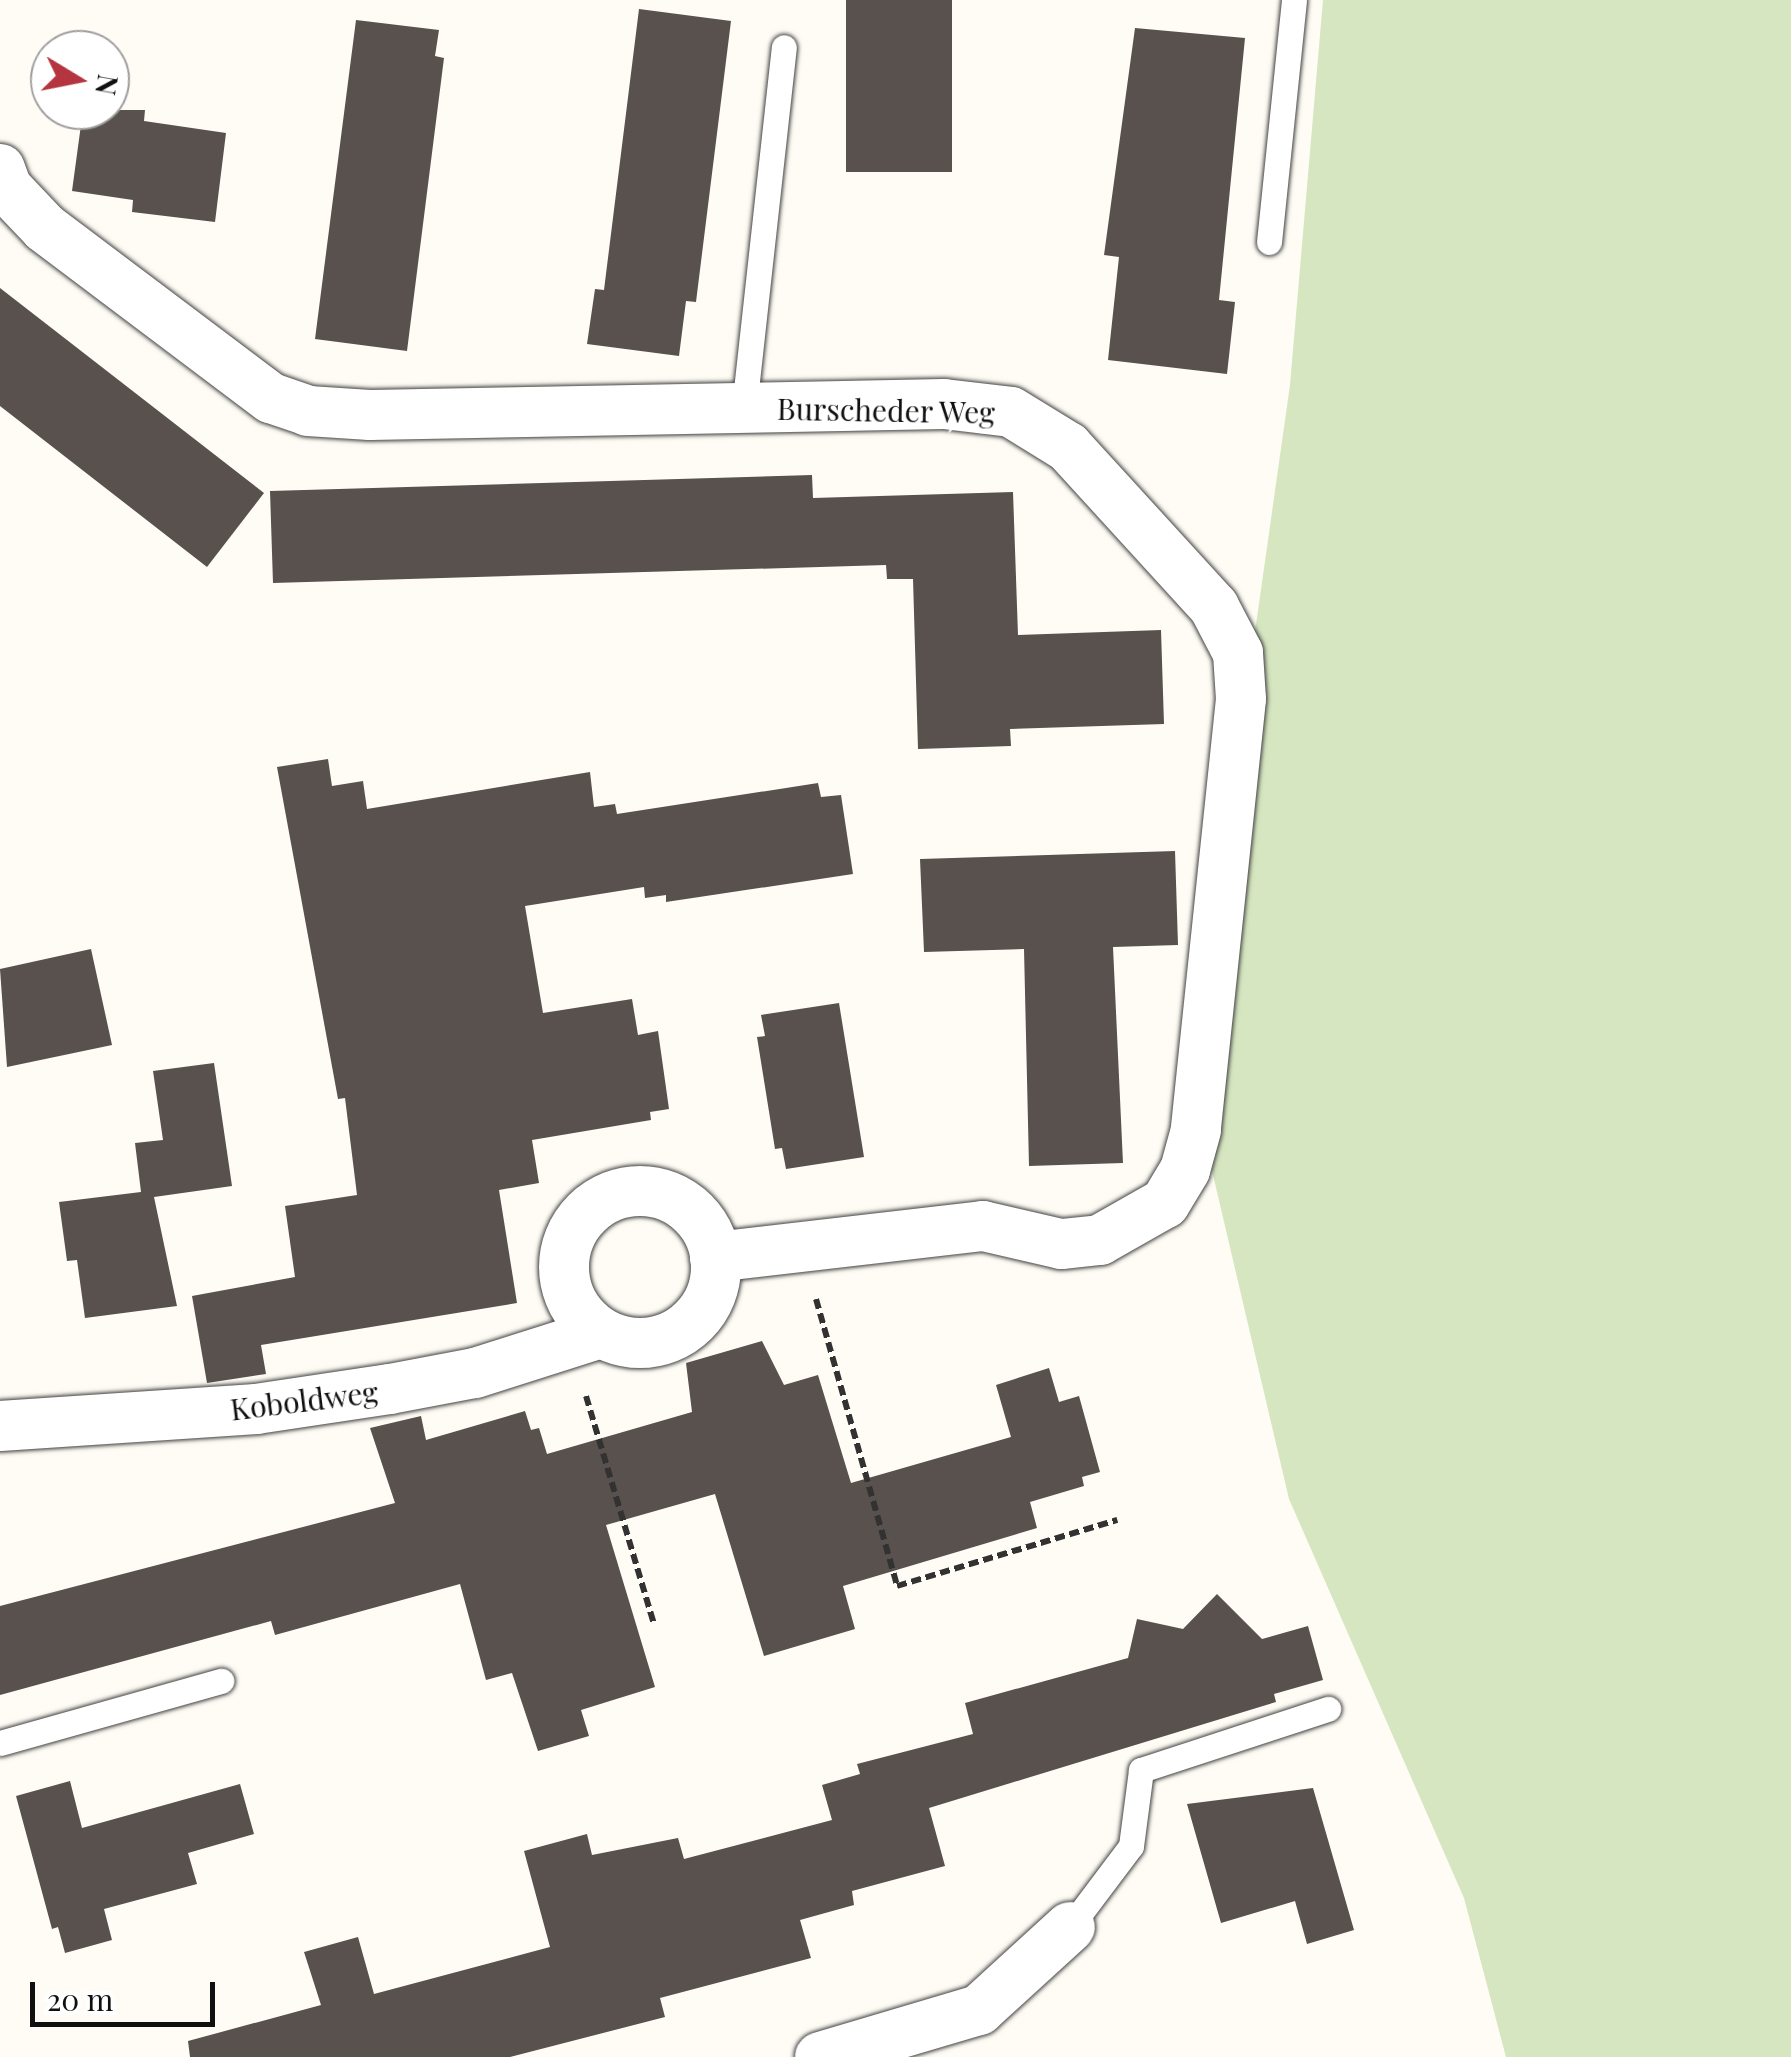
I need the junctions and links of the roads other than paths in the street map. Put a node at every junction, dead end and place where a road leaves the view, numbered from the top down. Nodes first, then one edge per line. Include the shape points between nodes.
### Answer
1 (1294, 0) edge
2 (784, 47) dead end
3 (0, 169) edge
4 (1269, 242) dead end
5 (744, 408) junction
6 (715, 1257) junction
7 (585, 1338) junction
8 (0, 1426) edge
9 (222, 1681) dead end
10 (1328, 1709) dead end
11 (0, 1743) edge
12 (1070, 1927) joint
13 (820, 2057) edge

1 - 4 lane
2 - 5 lane
3 - 5 street, Burscheder Weg via 7,188 45,228 271,398 308,411
5 - 6 street, Burscheder Weg via 944,404 1011,412 1068,447 1110,488 1214,607 1238,653 1226,858 1196,1130 1185,1170 1166,1202 1100,1240 1062,1244 982,1226
6 - 7 street, Koboldweg via 712,1294 686,1328 644,1341
6 - 7 street via 701,1220 657,1192 619,1194 594,1206 566,1250 565,1284 583,1318
7 - 8 street, Koboldweg via 390,1390 256,1409
9 - 11 lane
10 - 12 lane via 1141,1770 1131,1846
12 - 13 street via 980,2010

